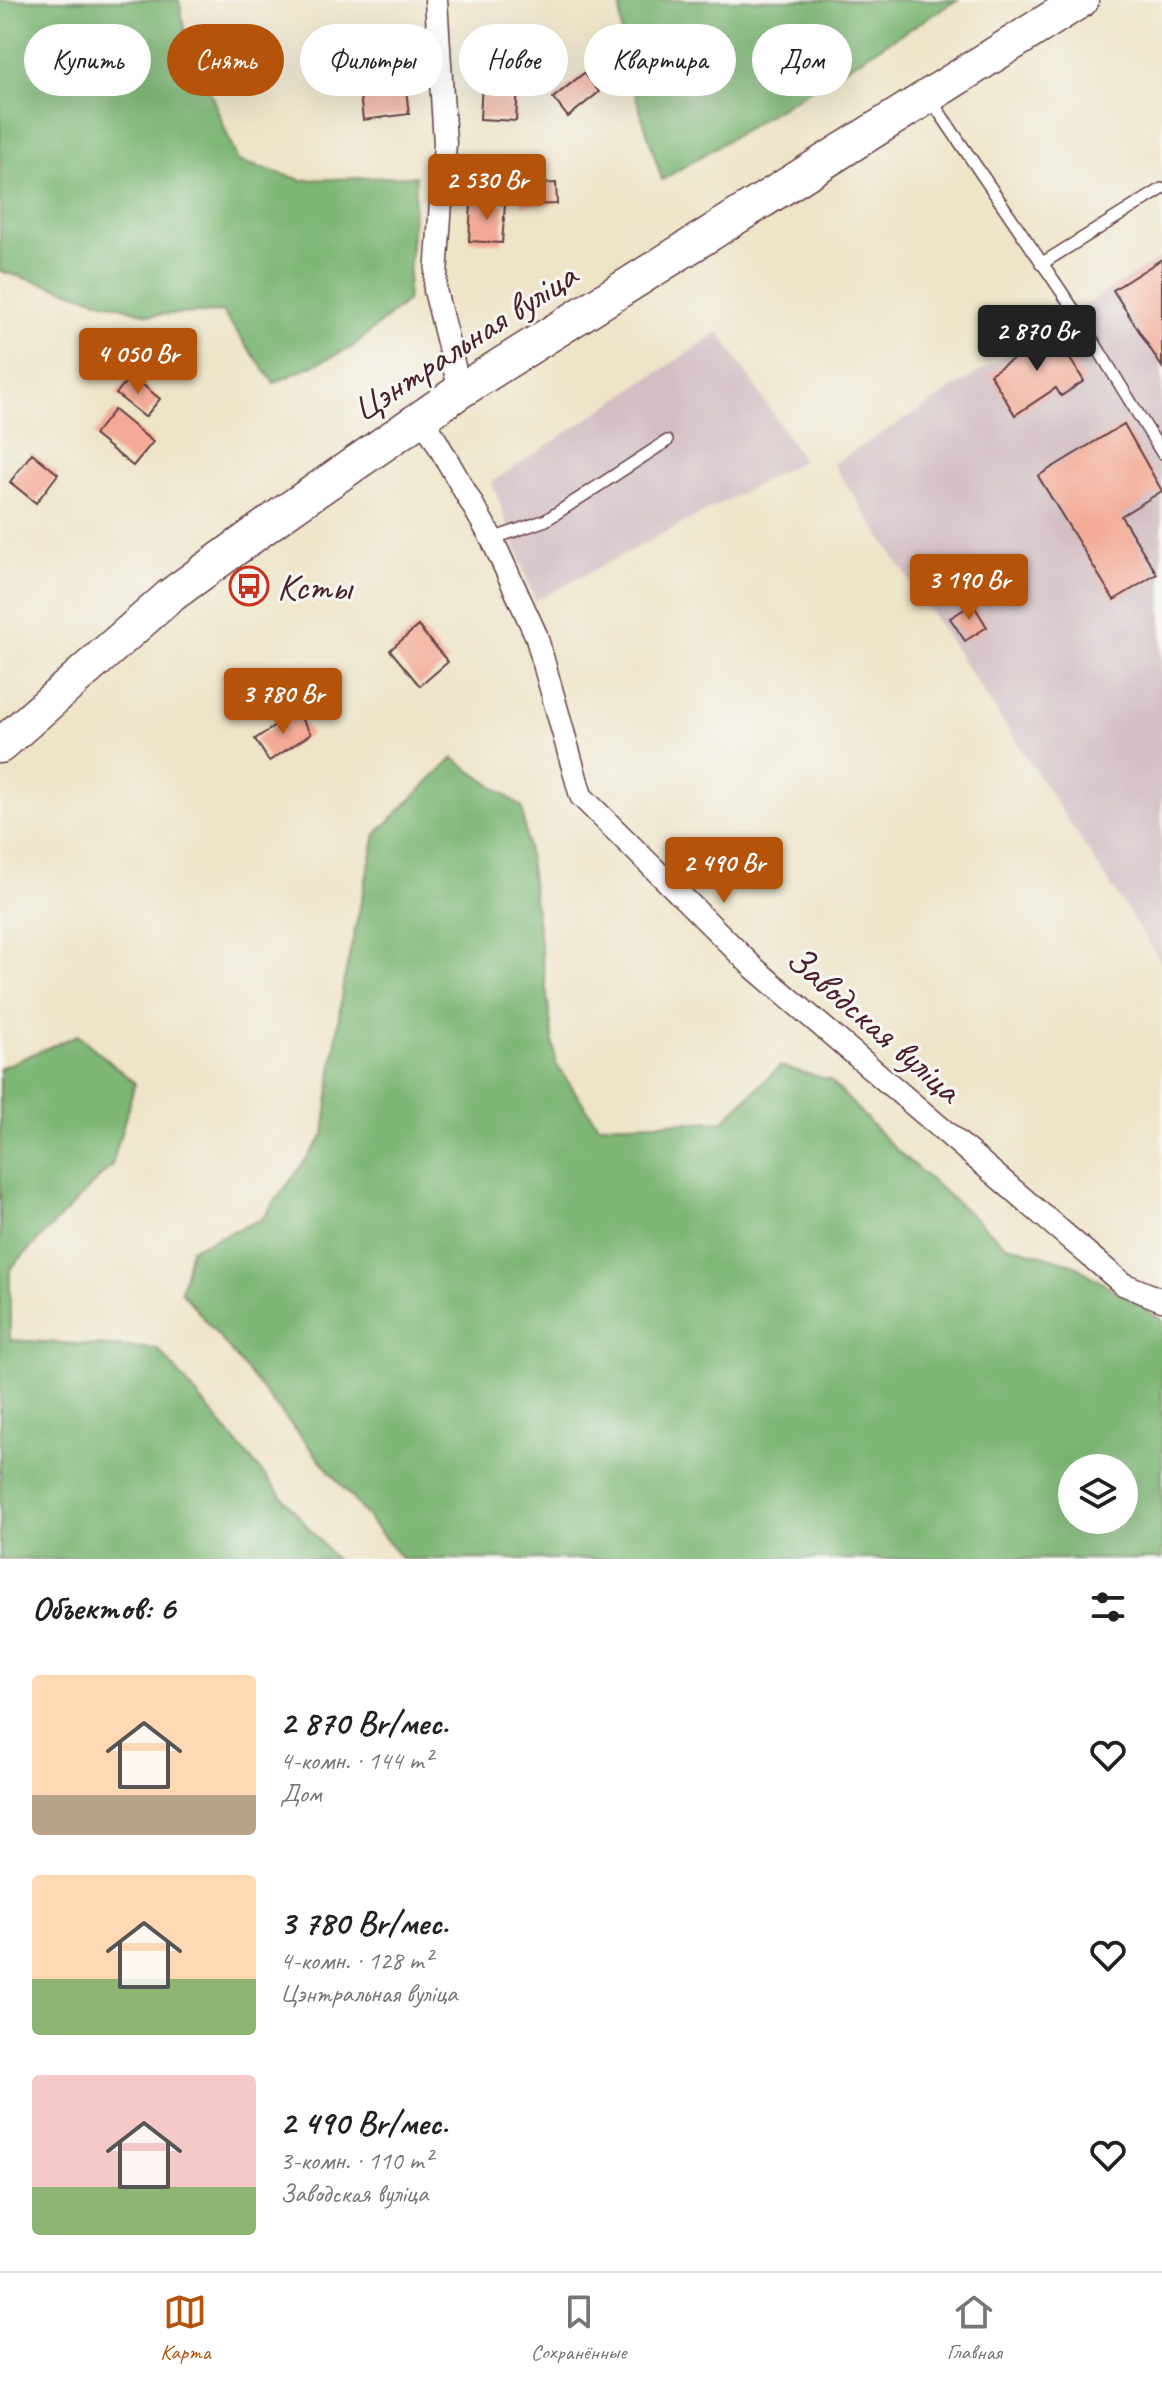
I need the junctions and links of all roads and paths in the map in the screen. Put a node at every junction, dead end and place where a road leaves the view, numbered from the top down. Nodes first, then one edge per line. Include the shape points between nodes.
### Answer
1 (436, 0) edge
2 (1081, 0) edge
3 (928, 96) junction
4 (1162, 189) edge
5 (1041, 264) junction
6 (460, 391) junction
7 (423, 418) junction
8 (667, 441) dead end
9 (1162, 453) edge
10 (492, 539) junction
11 (0, 746) edge
12 (1162, 1300) edge

1 - 6 street via 445,143 435,290
2 - 3 main road, Цэнтральная вуліца
3 - 5 lane
3 - 6 main road, Цэнтральная вуліца
4 - 5 lane
5 - 9 lane
6 - 7 main road, Цэнтральная вуліца
7 - 10 street, Заводская вуліца
7 - 11 main road, Цэнтральная вуліца via 170,596
8 - 10 lane via 546,520
10 - 12 street, Заводская вуліца via 536,635 581,796 754,968 1123,1284

